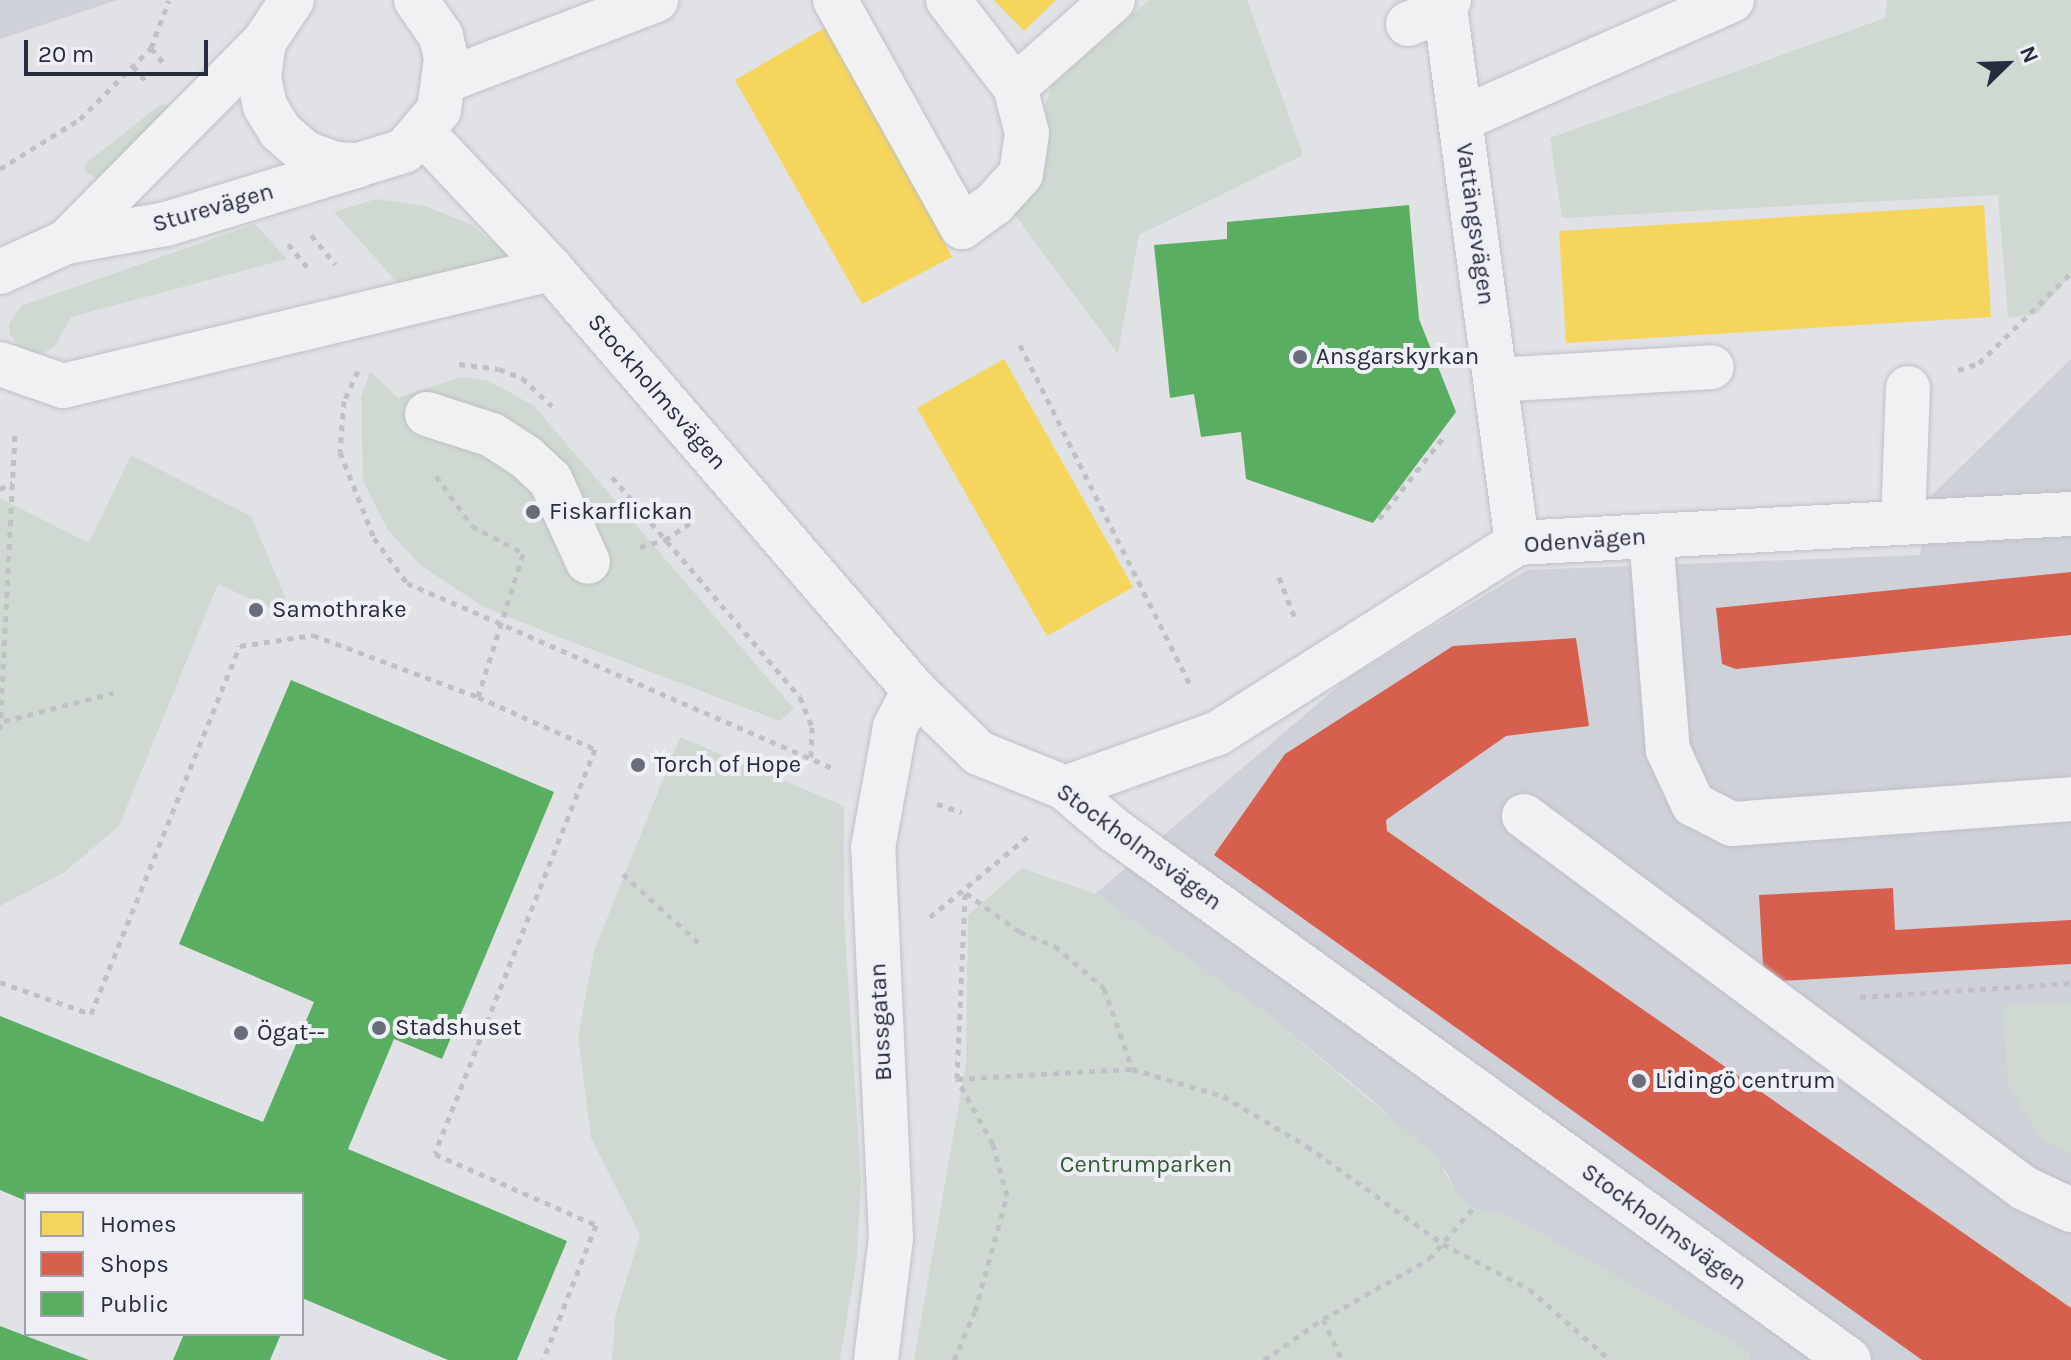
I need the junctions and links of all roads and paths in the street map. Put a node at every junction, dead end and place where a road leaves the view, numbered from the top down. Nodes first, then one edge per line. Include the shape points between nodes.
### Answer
1 (169, 0) edge
2 (416, 0) edge
3 (656, 0) edge
4 (835, 0) edge
5 (948, 0) edge
6 (1113, 0) edge
7 (1732, 0) edge
8 (1437, 8) edge
9 (272, 18) edge
10 (447, 80) junction
11 (1015, 87) junction
12 (1461, 119) junction
13 (424, 134) junction
14 (358, 165) junction
15 (0, 169) edge
16 (66, 242) junction
17 (551, 269) junction
18 (0, 272) edge
19 (2071, 273) edge
20 (1020, 345) dead end
21 (364, 362) dead end
22 (0, 364) edge
23 (1712, 367) dead end
24 (1908, 388) joint
25 (1496, 390) junction
26 (427, 414) dead end
27 (15, 434) dead end
28 (13, 483) junction
29 (0, 489) edge
30 (2071, 514) edge
31 (1379, 519) dead end
32 (1903, 523) junction
33 (1651, 536) junction
34 (1517, 543) junction
35 (523, 554) dead end
36 (588, 562) dead end
37 (1279, 577) dead end
38 (501, 627) junction
39 (1303, 636) dead end
40 (1191, 687) dead end
41 (914, 690) junction
42 (113, 693) dead end
43 (478, 697) junction
44 (4, 721) junction
45 (0, 729) edge
46 (811, 761) dead end
47 (1065, 788) junction
48 (2071, 799) edge
49 (1524, 816) dead end
50 (1114, 830) junction
51 (623, 874) dead end
52 (965, 893) junction
53 (922, 923) dead end
54 (702, 946) dead end
55 (0, 982) edge
56 (2071, 983) edge
57 (1779, 1003) junction
58 (1132, 1069) junction
59 (957, 1079) junction
60 (1473, 1208) dead end
61 (2071, 1210) edge
62 (1443, 1244) junction
63 (1323, 1319) junction
64 (955, 1359) edge
65 (543, 1360) edge
66 (876, 1360) edge
67 (1264, 1360) edge
68 (1342, 1360) edge
69 (1610, 1360) edge
70 (1849, 1360) edge

1 - 15 path via 151,48 80,119
2 - 10 street via 441,36
3 - 10 street
4 - 11 street via 962,227 994,204 1021,174 1027,133
5 - 11 street
6 - 11 street
7 - 12 street
8 - 12 street, Vattängsvägen
9 - 14 street via 259,78 265,106 280,131 305,153
9 - 16 street, Sturevägen
10 - 13 street via 439,110
12 - 25 street, Vattängsvägen
13 - 14 street via 404,151
13 - 17 street, Stockholmsvägen
14 - 16 street, Sturevägen via 166,224
16 - 18 street, Sturevägen
17 - 22 street via 63,386
17 - 41 street, Stockholmsvägen
19 - 24 path via 1979,363
20 - 40 path
21 - 38 path via 344,401 340,452 374,538 407,583
23 - 25 street
24 - 32 street
25 - 31 path via 1466,407
25 - 34 street, Vattängsvägen
26 - 36 street via 492,435 550,479
27 - 28 path
28 - 29 path
28 - 44 path via 11,577 3,629
30 - 32 street, Odenvägen
32 - 33 street, Odenvägen
33 - 34 street, Odenvägen
33 - 48 street via 1668,750 1693,804 1732,824
34 - 47 street, Odenvägen via 1218,733
35 - 38 path
37 - 39 path
38 - 43 path
38 - 46 path
41 - 47 street, Stockholmsvägen via 979,753
41 - 66 street, Bussgatan via 895,727 873,848 891,1238
42 - 44 path
43 - 55 path via 313,635 240,646 91,1014
43 - 65 path via 595,749 435,1154 596,1225
44 - 45 path
47 - 50 street, Stockholmsvägen
49 - 57 street
50 - 52 path via 1026,835
50 - 70 street, Stockholmsvägen
51 - 54 path
52 - 53 path
52 - 58 path via 1020,932 1055,946 1104,988
52 - 59 path
56 - 57 path
57 - 61 street via 2024,1188
58 - 59 path
58 - 62 path via 1189,1083 1256,1112
59 - 64 path via 993,1144 1007,1196 975,1311
60 - 62 path
62 - 63 path via 1390,1284
62 - 69 path via 1529,1289
63 - 67 path
63 - 68 path

